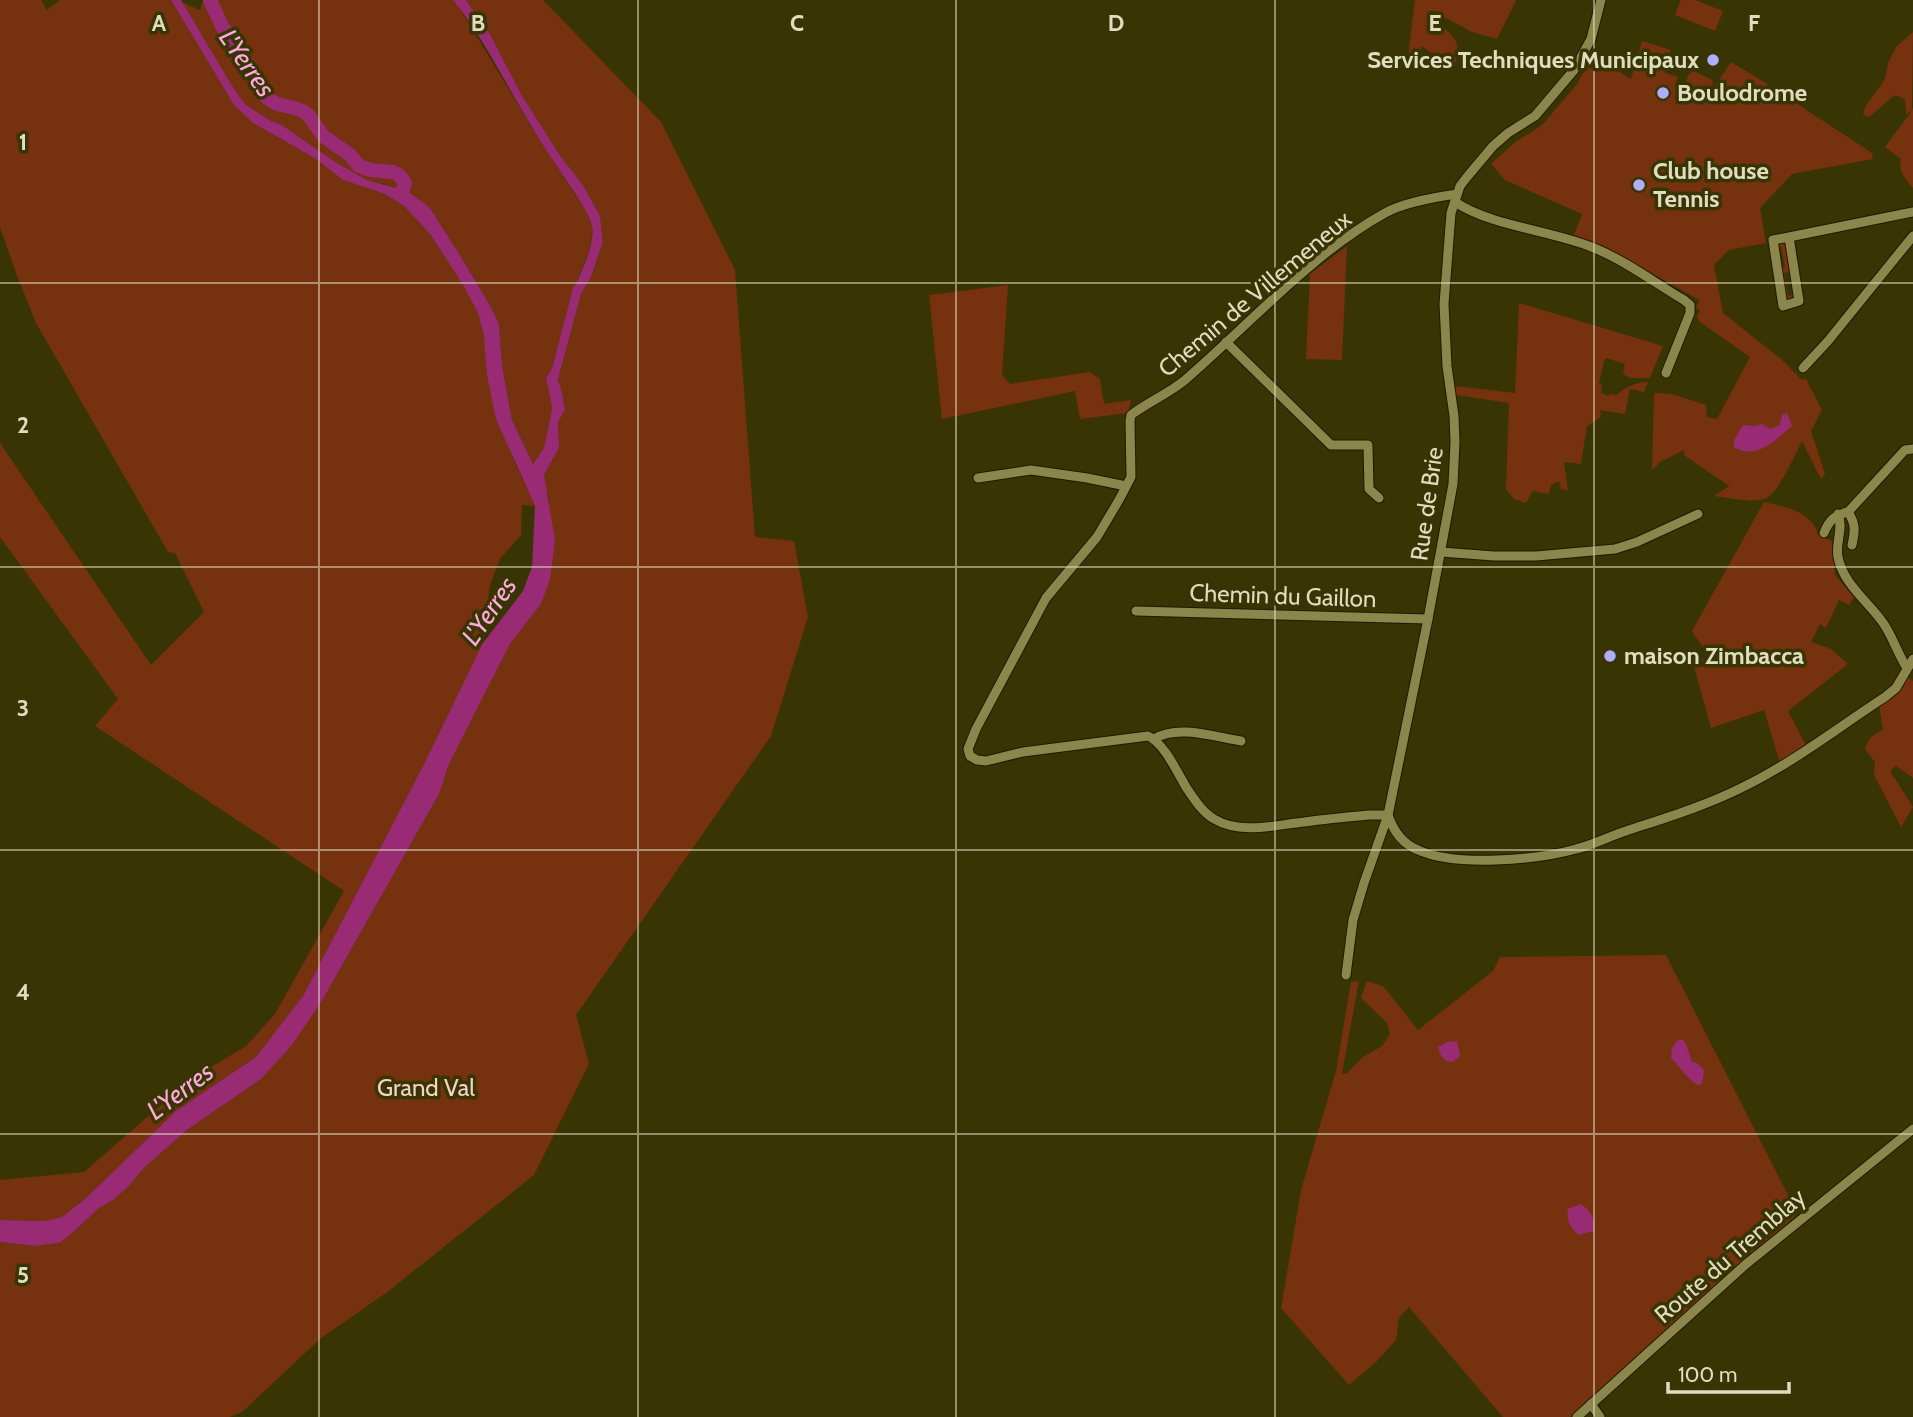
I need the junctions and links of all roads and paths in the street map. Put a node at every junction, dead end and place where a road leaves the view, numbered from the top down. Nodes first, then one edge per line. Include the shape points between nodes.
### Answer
1 (1601, 0) edge
2 (1456, 198) junction
3 (1913, 212) edge
4 (1913, 236) edge
5 (1789, 237) junction
6 (1226, 342) junction
7 (1804, 368) dead end
8 (1666, 373) dead end
9 (1913, 449) edge
10 (978, 478) dead end
11 (1126, 486) junction
12 (1379, 498) dead end
13 (1843, 513) junction
14 (1698, 514) dead end
15 (1824, 533) dead end
16 (1852, 545) dead end
17 (1441, 552) junction
18 (1136, 611) dead end
19 (1429, 619) junction
20 (1913, 659) edge
21 (1907, 668) junction
22 (1154, 738) junction
23 (1241, 741) dead end
24 (1388, 815) junction
25 (1346, 975) dead end
26 (1913, 1129) edge
27 (1591, 1404) junction
28 (1577, 1417) edge
29 (1600, 1417) edge

1 - 2 street, Rue de Brie via 1591,39 1574,70 1535,117 1493,146
2 - 6 street, Chemin de Villemeneux via 1437,197 1386,212 1306,270
2 - 8 street via 1465,208 1485,216 1594,248 1685,300 1690,313
2 - 17 street, Rue de Brie via 1444,304 1455,442
3 - 5 street
4 - 7 street
5 - 5 street via 1773,240 1783,306 1798,301
6 - 11 street, Chemin de Villemeneux via 1173,389 1131,415 1131,477
6 - 12 street via 1331,445 1368,445 1369,489
9 - 13 street via 1905,450
10 - 11 street via 1031,470
11 - 22 street, Chemin de Villemeneux via 1097,537 1046,598 968,749 970,756 986,761 1139,736
13 - 15 street via 1831,519
13 - 16 street via 1854,521
13 - 21 street via 1838,558 1845,575 1882,621
14 - 17 street via 1615,549 1536,556
17 - 19 street, Rue de Brie
18 - 19 street, Chemin du Gaillon
19 - 24 street, Rue de Brie
20 - 21 street
21 - 24 street via 1885,697 1791,762 1728,793 1577,849 1523,857 1450,859 1416,850 1392,828
22 - 23 street via 1186,732
22 - 24 street via 1205,812 1232,827
24 - 25 street, Rue de Brie via 1353,920
26 - 27 street, Route du Tremblay via 1745,1265
27 - 28 street, Route du Tremblay
27 - 29 street

